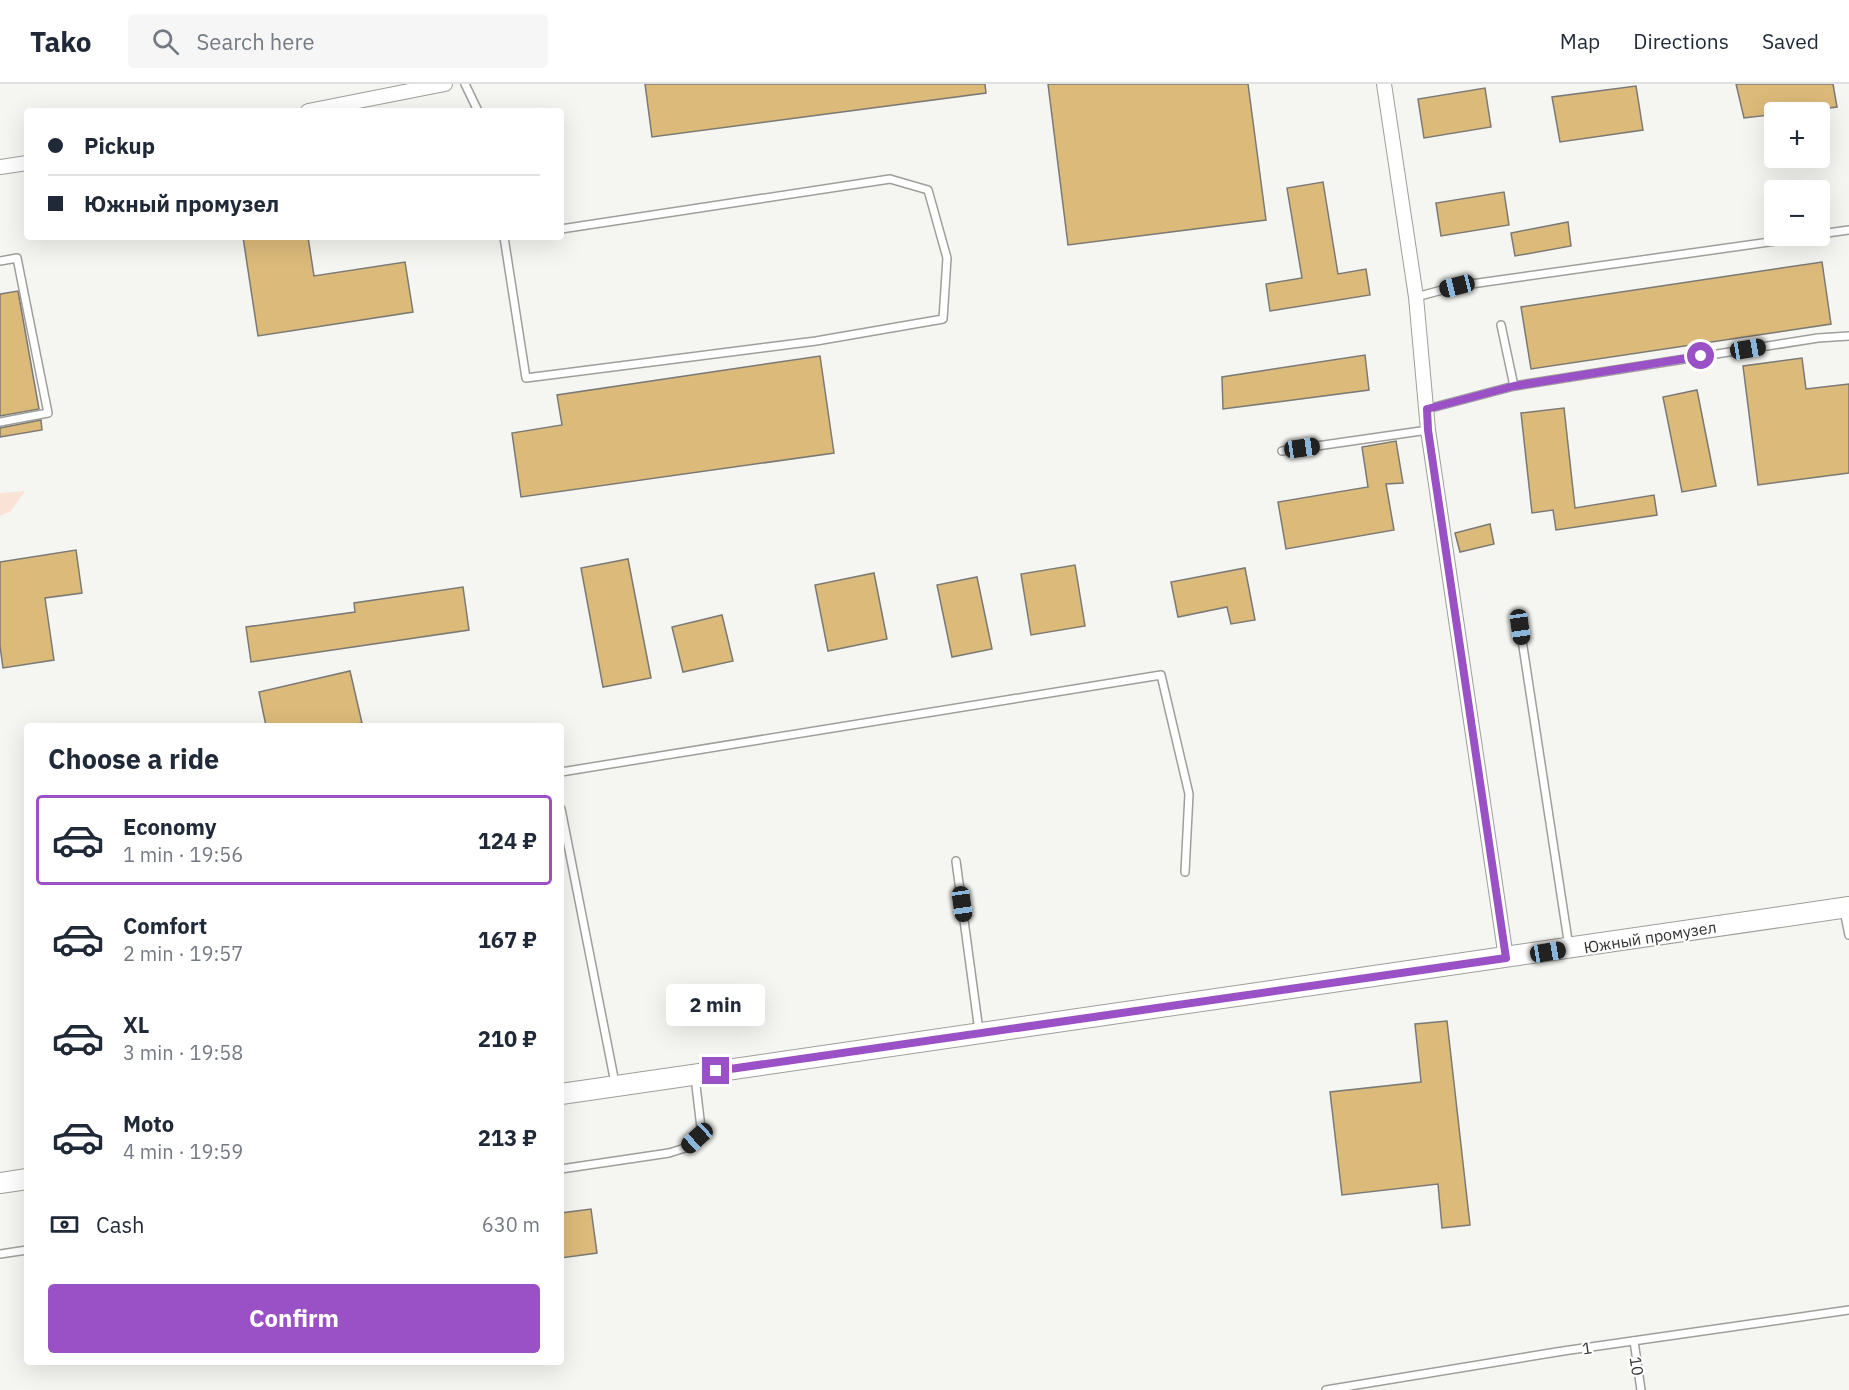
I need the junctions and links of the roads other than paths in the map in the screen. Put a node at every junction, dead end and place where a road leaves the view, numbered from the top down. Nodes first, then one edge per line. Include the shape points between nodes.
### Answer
1 (446, 84) edge
2 (465, 84) edge
3 (1384, 84) edge
4 (323, 108) edge
5 (477, 108) edge
6 (24, 163) edge
7 (0, 167) edge
8 (564, 229) edge
9 (1849, 230) edge
10 (1830, 233) edge
11 (504, 240) edge
12 (1764, 243) edge
13 (0, 261) edge
14 (1416, 297) junction
15 (1501, 324) dead end
16 (1849, 336) edge
17 (1514, 386) junction
18 (1427, 409) junction
19 (0, 422) edge
20 (1428, 430) junction
21 (1282, 451) dead end
22 (1520, 627) dead end
23 (564, 772) edge
24 (564, 824) edge
25 (956, 861) dead end
26 (1185, 872) dead end
27 (1846, 908) edge
28 (1849, 935) edge
29 (1569, 949) junction
30 (1506, 958) junction
31 (979, 1033) junction
32 (694, 1074) junction
33 (616, 1085) junction
34 (564, 1094) edge
35 (564, 1169) edge
36 (24, 1179) edge
37 (0, 1183) edge
38 (24, 1250) edge
39 (0, 1254) edge
40 (1849, 1310) edge
41 (1634, 1341) junction
42 (1326, 1390) edge
43 (1641, 1390) edge

1 - 4 street
2 - 5 lane
3 - 14 street
6 - 7 street
8 - 11 lane via 890,178 928,190 947,258 943,319 816,341 526,378
9 - 10 lane
12 - 14 lane via 1457,286
13 - 19 lane via 17,258 48,413
14 - 18 street
15 - 17 lane
16 - 17 lane
17 - 18 lane
18 - 20 street
20 - 21 lane
20 - 30 street
22 - 29 lane
23 - 26 lane via 1161,675 1188,795
24 - 33 lane
25 - 31 lane
27 - 28 lane
27 - 29 street, Южный промузел
29 - 30 street, Южный промузел
30 - 31 street, Южный промузел
31 - 32 street, Южный промузел
32 - 33 street, Южный промузел
32 - 35 lane via 701,1128 688,1147
33 - 34 street, Южный промузел
36 - 37 street
38 - 39 lane
40 - 41 lane, 1 / 1
41 - 42 lane, 1 / 1
41 - 43 lane, 10 / 10

